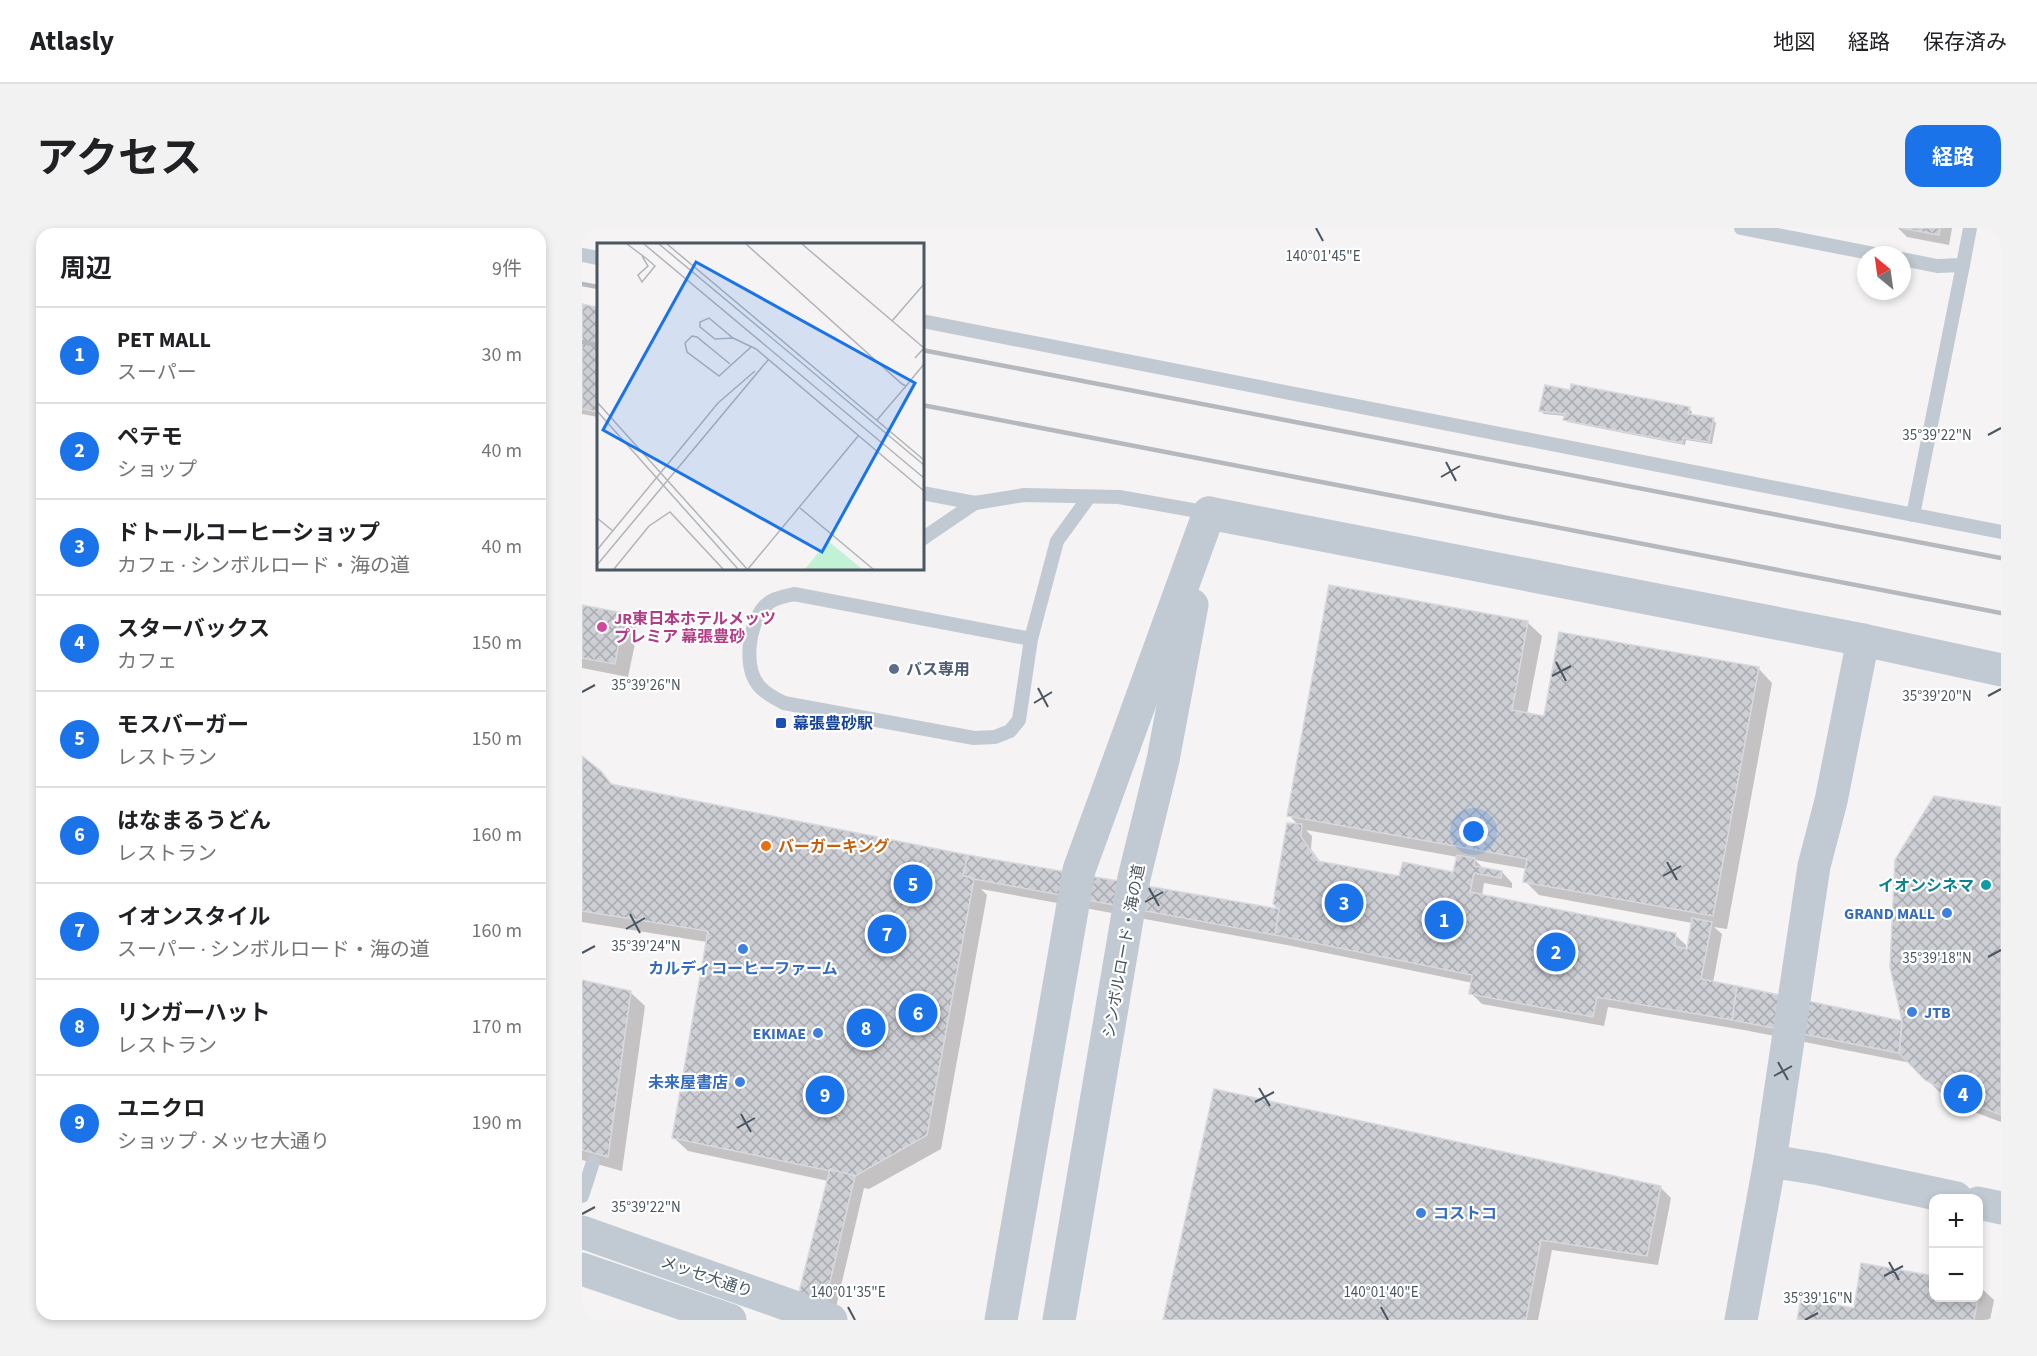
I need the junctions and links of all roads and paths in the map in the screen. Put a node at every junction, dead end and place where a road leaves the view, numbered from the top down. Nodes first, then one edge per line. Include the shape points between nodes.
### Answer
1 (1741, 228) edge
2 (1970, 228) edge
3 (1857, 251) edge
4 (582, 255) edge
5 (597, 258) edge
6 (1911, 261) edge
7 (1963, 265) junction
8 (924, 321) edge
9 (924, 493) edge
10 (1089, 497) junction
11 (975, 503) junction
12 (1209, 513) junction
13 (1913, 515) junction
14 (2001, 532) edge
15 (924, 538) edge
16 (1031, 639) junction
17 (1863, 640) junction
18 (2001, 670) edge
19 (1770, 1161) junction
20 (593, 1162) dead end
21 (1937, 1194) edge
22 (582, 1196) edge
23 (1983, 1204) edge
24 (2001, 1208) edge
25 (582, 1232) edge
26 (582, 1269) edge
27 (730, 1320) edge
28 (831, 1320) edge
29 (1001, 1320) edge
30 (1059, 1320) edge
31 (1741, 1320) edge

1 - 3 lane
2 - 7 lane
4 - 5 lane
6 - 7 lane via 1936,266
7 - 13 lane
8 - 13 lane
9 - 11 lane
10 - 11 lane via 1024,495
10 - 12 lane via 1119,497
10 - 16 lane via 1057,541
11 - 15 lane
12 - 17 street
12 - 29 street via 1079,870
12 - 30 street, シンボルロード・海の道 via 1163,760 1134,878
13 - 14 lane
16 - 16 lane via 1019,720 1010,731 995,737 974,738 784,703 759,687 748,659 754,624 764,607 776,598 794,594
17 - 18 street
17 - 19 street via 1814,866
19 - 21 street
19 - 31 street
20 - 22 lane
23 - 24 street
25 - 28 street, メッセ大通り
26 - 27 street, メッセ大通り

